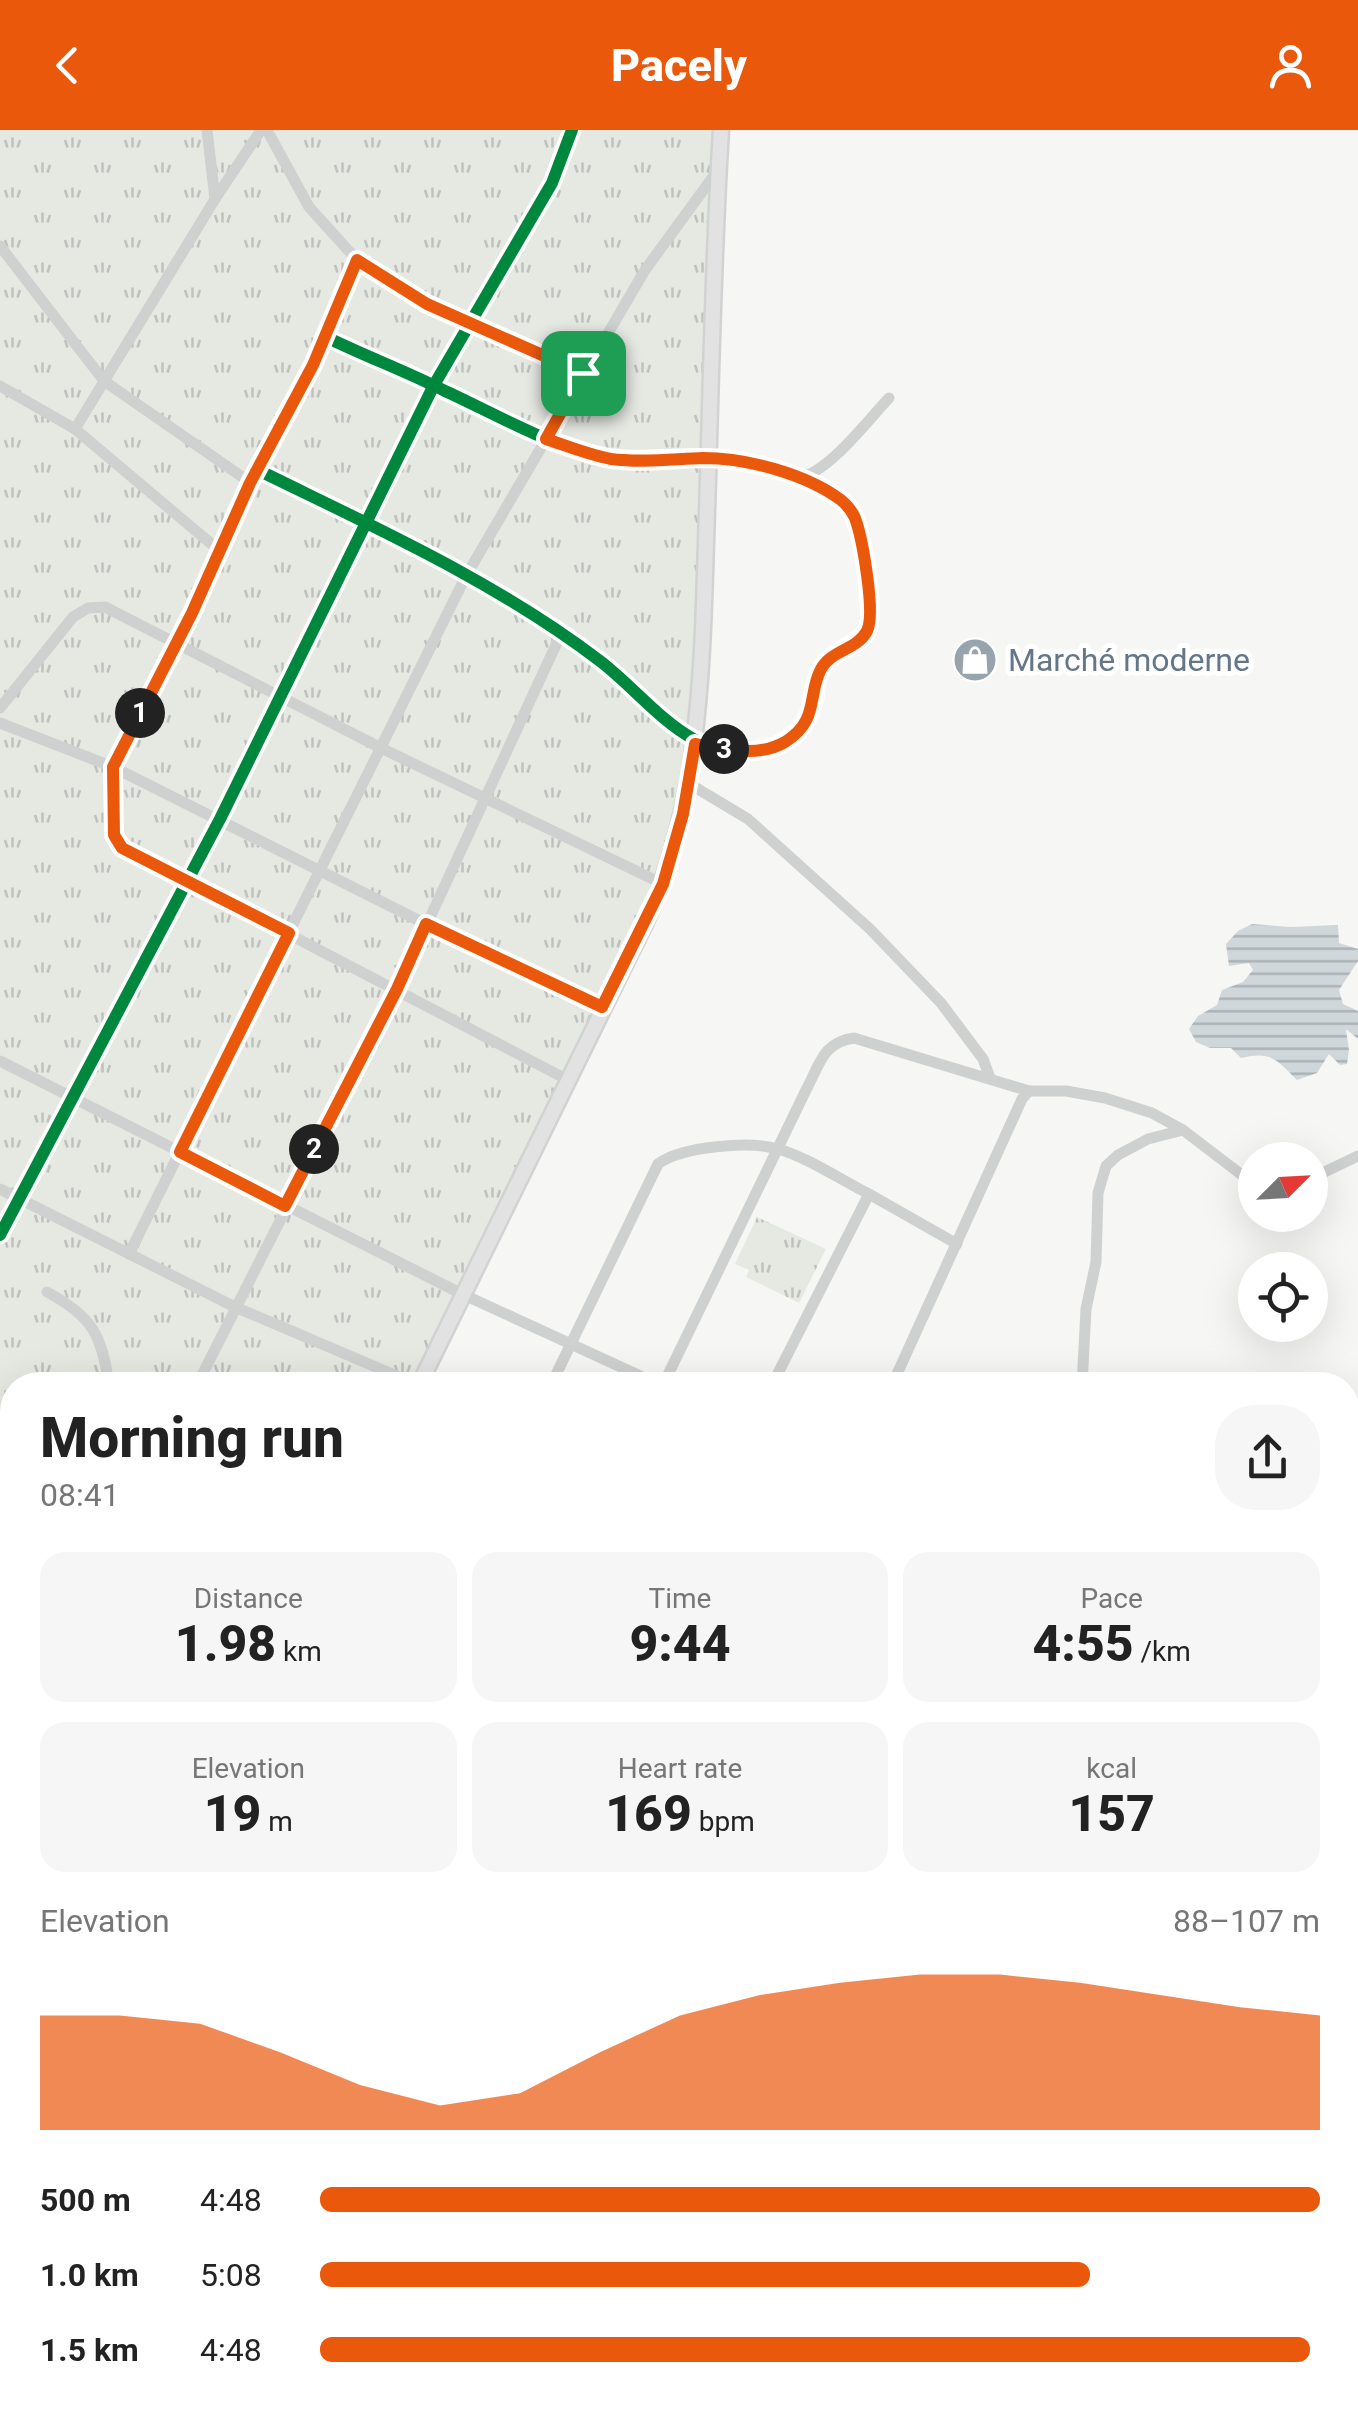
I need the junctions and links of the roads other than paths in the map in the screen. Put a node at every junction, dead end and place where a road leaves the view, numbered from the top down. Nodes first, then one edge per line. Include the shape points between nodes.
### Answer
1 (207, 130) edge
2 (264, 130) edge
3 (572, 130) edge
4 (720, 130) edge
5 (718, 170) junction
6 (215, 199) junction
7 (0, 246) edge
8 (357, 260) junction
9 (470, 322) junction
10 (326, 337) junction
11 (583, 373) junction
12 (104, 380) junction
13 (434, 385) junction
14 (0, 386) edge
15 (889, 398) dead end
16 (75, 429) junction
17 (546, 439) junction
18 (708, 458) junction
19 (258, 470) junction
20 (799, 478) junction
21 (250, 483) junction
22 (364, 522) junction
23 (221, 552) junction
24 (466, 576) junction
25 (561, 634) junction
26 (175, 644) junction
27 (278, 696) junction
28 (0, 708) edge
29 (0, 724) edge
30 (695, 744) junction
31 (381, 748) junction
32 (113, 767) junction
33 (688, 782) junction
34 (486, 799) junction
35 (220, 819) junction
36 (322, 870) junction
37 (186, 882) junction
38 (663, 884) junction
39 (426, 924) junction
40 (289, 933) junction
41 (397, 989) junction
42 (602, 1007) junction
43 (0, 1063) edge
44 (990, 1078) junction
45 (568, 1080) junction
46 (1029, 1091) junction
47 (73, 1098) junction
48 (1184, 1130) junction
49 (777, 1148) junction
50 (180, 1152) junction
51 (1358, 1156) edge
52 (1238, 1171) edge
53 (1328, 1171) edge
54 (0, 1189) edge
55 (869, 1194) junction
56 (22, 1199) junction
57 (285, 1206) junction
58 (0, 1235) edge
59 (957, 1244) junction
60 (129, 1254) junction
61 (47, 1292) dead end
62 (462, 1294) junction
63 (235, 1306) junction
64 (571, 1344) junction
65 (106, 1372) edge
66 (203, 1372) edge
67 (388, 1372) edge
68 (424, 1372) edge
69 (557, 1372) edge
70 (632, 1372) edge
71 (667, 1372) edge
72 (779, 1372) edge
73 (898, 1372) edge
74 (1083, 1372) edge

1 - 6 street
2 - 6 street
2 - 8 street via 309,207
3 - 9 street via 534,217
4 - 5 main road
5 - 11 street via 645,270
5 - 18 main road
6 - 12 street
7 - 12 street
8 - 9 street
8 - 10 street
9 - 11 street
9 - 13 street
10 - 13 street
10 - 19 street
11 - 17 street
12 - 16 street
12 - 21 street
13 - 17 street
13 - 22 street
14 - 16 street
15 - 20 street via 817,471
16 - 23 street
17 - 18 street via 611,458
17 - 24 street
18 - 20 street
18 - 30 main road
19 - 21 street
19 - 22 street
20 - 30 street via 854,514 868,630 826,662 804,724 785,742 762,750
21 - 23 street
22 - 24 street
22 - 27 street
23 - 26 street
24 - 25 street
24 - 31 street
25 - 30 street
25 - 34 street
26 - 27 street
26 - 28 street via 105,607 88,608 72,617
26 - 32 street
27 - 31 street
27 - 35 street
29 - 32 street
30 - 33 main road
31 - 34 street
31 - 36 street
32 - 35 street
32 - 37 street via 116,842
33 - 38 main road
33 - 44 street via 748,819 870,928 941,1003
34 - 38 street
34 - 39 street
35 - 36 street
35 - 37 street
36 - 39 street
36 - 40 street
37 - 40 street
37 - 47 street
38 - 42 main road
39 - 41 street
39 - 42 street
40 - 41 street
40 - 50 street
41 - 45 street
41 - 57 street
42 - 45 main road
43 - 47 street
44 - 46 street
44 - 49 street via 854,1038 839,1040
45 - 62 main road
46 - 48 street via 1105,1098
46 - 59 street
47 - 50 street
47 - 56 street
48 - 52 street
48 - 74 street via 1148,1139 1106,1166 1098,1192
49 - 55 street
49 - 64 street via 702,1147 658,1164
49 - 71 street
50 - 57 street
50 - 60 street
51 - 53 street
54 - 56 street
55 - 59 street
55 - 72 street
56 - 58 street
56 - 60 street
57 - 62 street
57 - 63 street
59 - 73 street
60 - 63 street
61 - 65 street via 86,1317
62 - 64 street
62 - 68 main road
63 - 66 street
63 - 67 street
64 - 69 street
64 - 70 street

